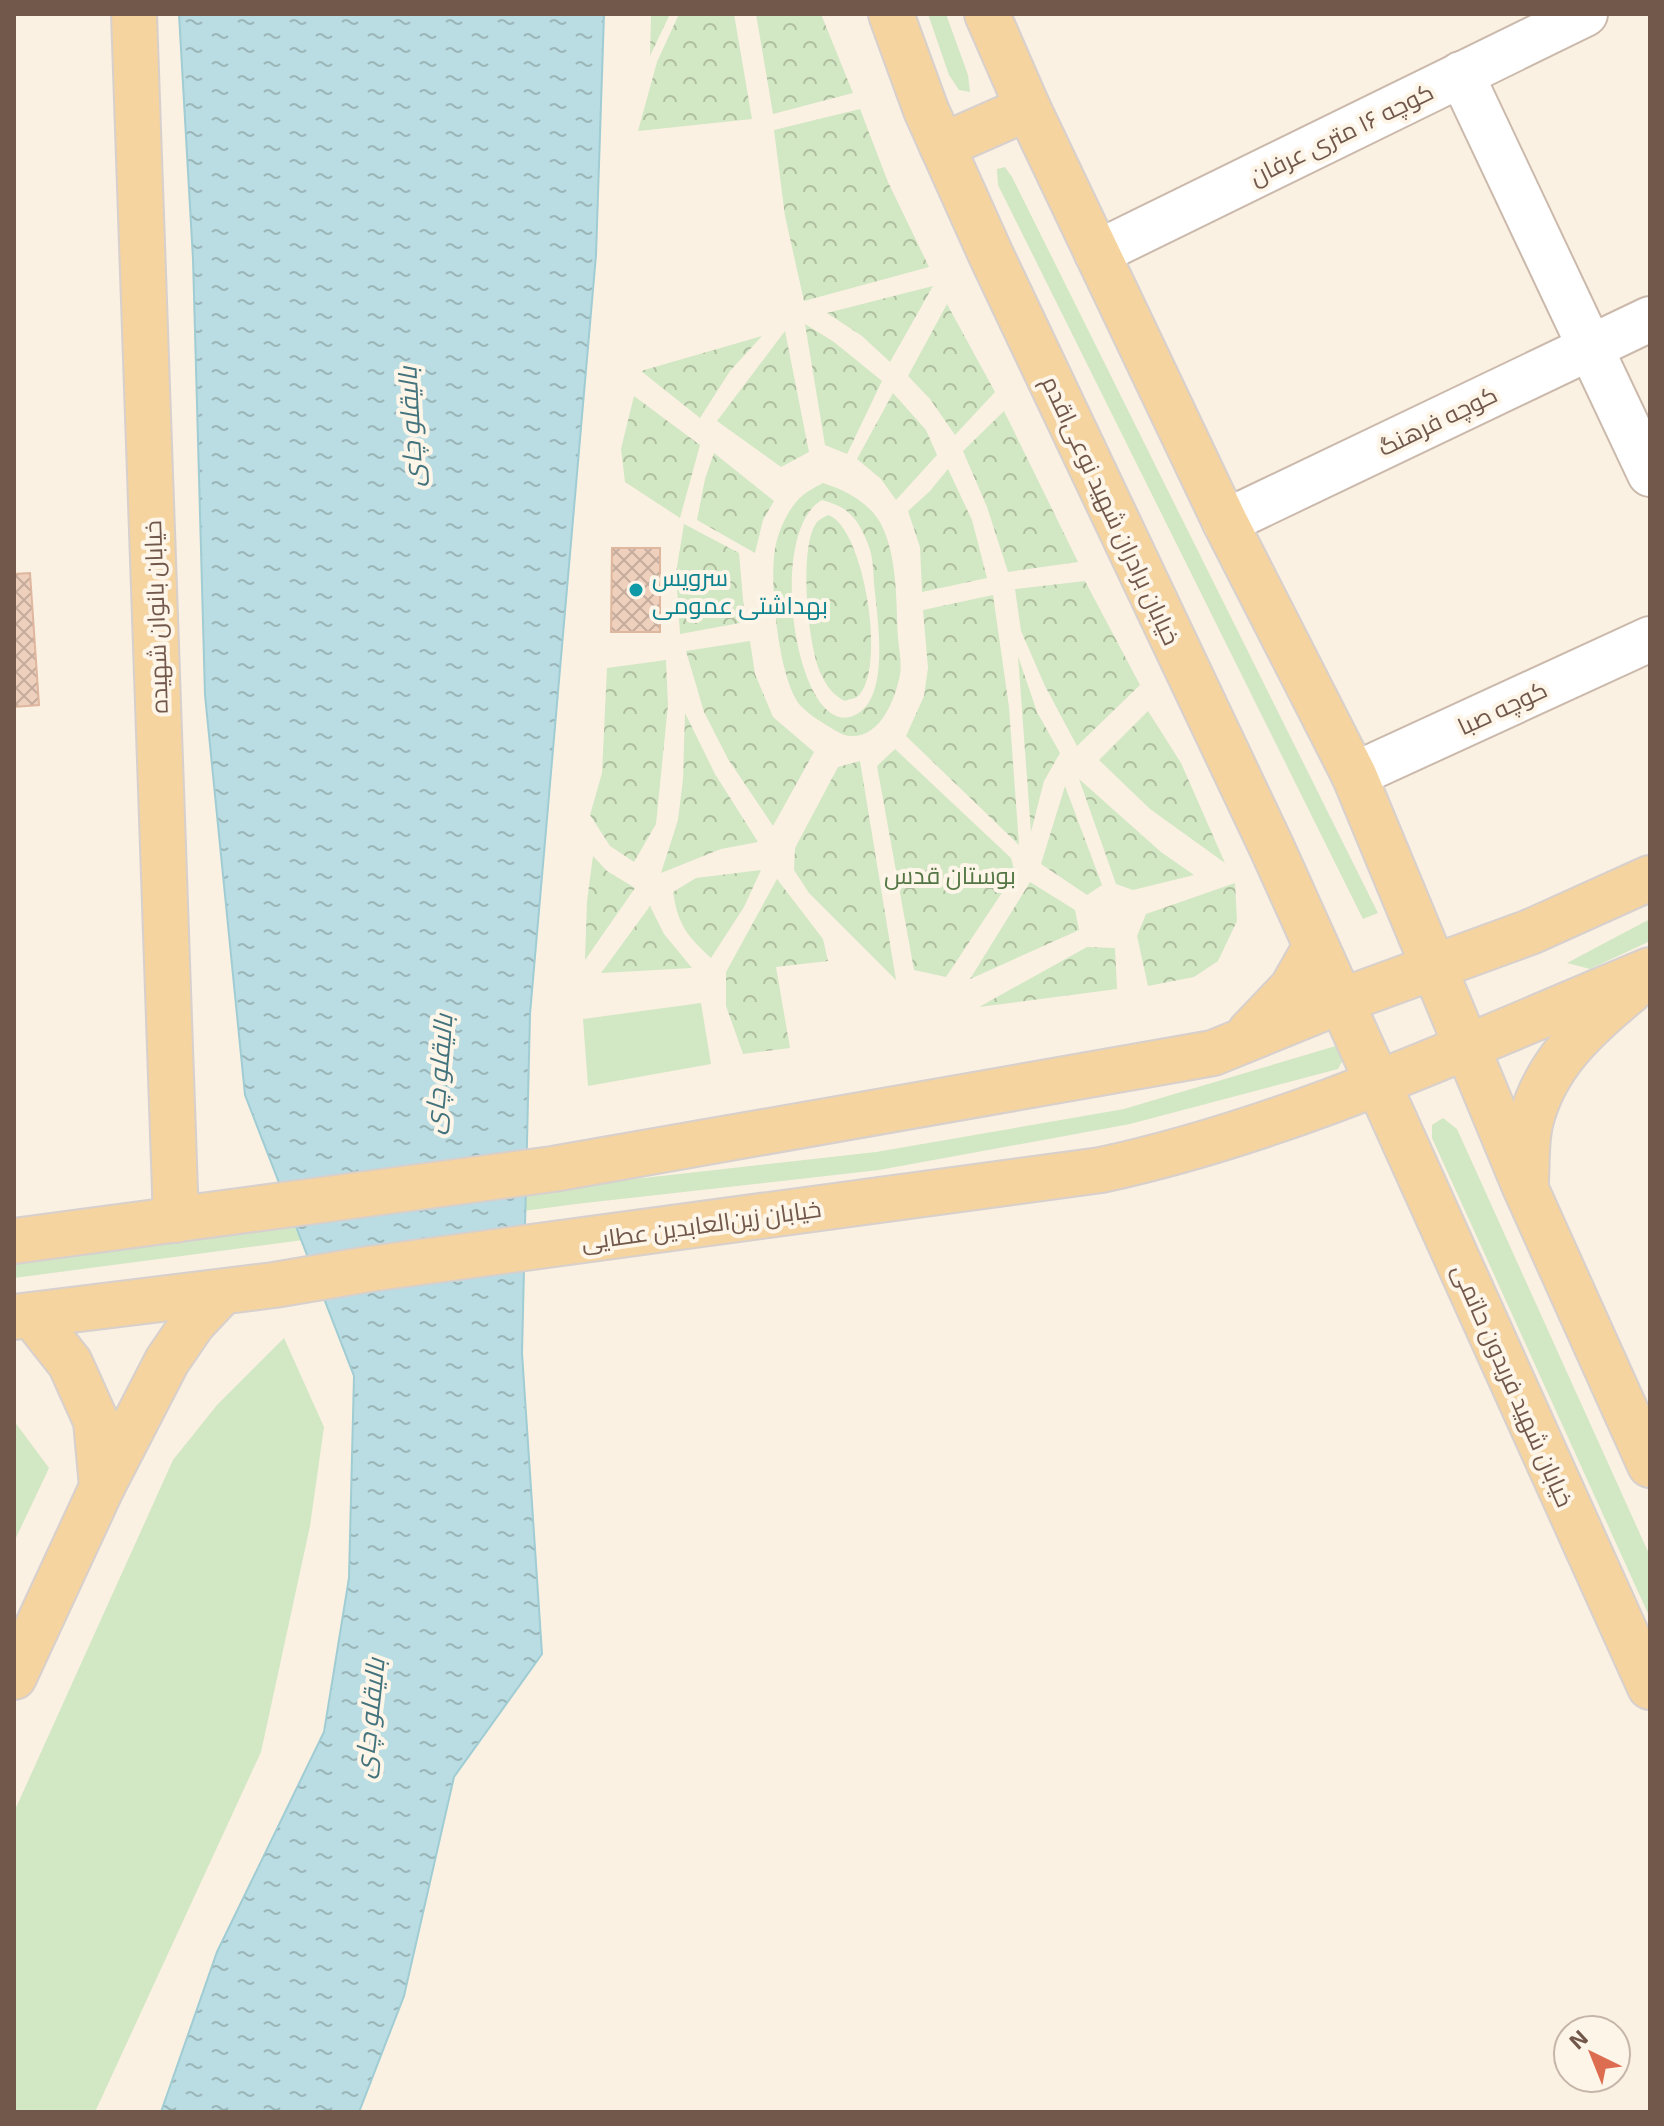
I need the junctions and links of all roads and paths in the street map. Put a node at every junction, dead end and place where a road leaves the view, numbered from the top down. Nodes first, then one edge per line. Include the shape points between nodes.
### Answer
1 (134, 14) edge
2 (891, 14) edge
3 (987, 14) edge
4 (1585, 14) edge
5 (1461, 74) junction
6 (1028, 108) junction
7 (942, 146) junction
8 (1097, 253) junction
9 (1650, 319) edge
10 (1590, 347) junction
11 (1650, 474) edge
12 (1225, 522) junction
13 (1650, 639) edge
14 (1354, 775) junction
15 (1650, 878) edge
16 (1316, 946) junction
17 (1434, 966) junction
18 (1650, 972) edge
19 (1341, 1001) junction
20 (1467, 1046) junction
21 (1228, 1047) junction
22 (1377, 1083) junction
23 (1525, 1187) junction
24 (176, 1220) junction
25 (14, 1241) edge
26 (222, 1292) junction
27 (23, 1316) edge
28 (1650, 1465) edge
29 (102, 1487) junction
30 (14, 1677) edge
31 (1650, 1687) edge

1 - 24 main road, خیابان بانوان شهیده
2 - 7 main road, خیابان برادران شهید نوعی‌اقدم
3 - 6 main road
4 - 5 street, کوچه ۱۶ متری عرفان
5 - 8 street, کوچه ۱۶ متری عرفان
5 - 10 street
6 - 7 main road
6 - 8 main road
7 - 16 main road, خیابان برادران شهید نوعی‌اقدم
8 - 12 main road
9 - 10 street, کوچه فرهنگ
10 - 11 street
10 - 12 street, کوچه فرهنگ
12 - 14 main road
13 - 14 street, کوچه صبا
14 - 17 main road
15 - 17 main road via 1530,932
16 - 19 main road, خیابان برادران شهید نوعی‌اقدم
16 - 21 main road via 1279,1004
17 - 19 main road
17 - 20 main road
18 - 20 main road
18 - 23 main road via 1565,1050 1530,1124
19 - 21 main road
19 - 22 main road, خیابان شهید فریدون حاتمی
20 - 22 main road, خیابان زین‌العابدین عطایی
20 - 23 main road
21 - 24 main road via 553,1169
22 - 26 main road, خیابان زین‌العابدین عطایی via 1226,1137 1101,1170
22 - 31 main road, خیابان شهید فریدون حاتمی
23 - 28 main road
24 - 25 main road
26 - 27 main road, خیابان زین‌العابدین عطایی
26 - 29 main road via 167,1361
27 - 29 main road via 70,1363 96,1421
29 - 30 main road

